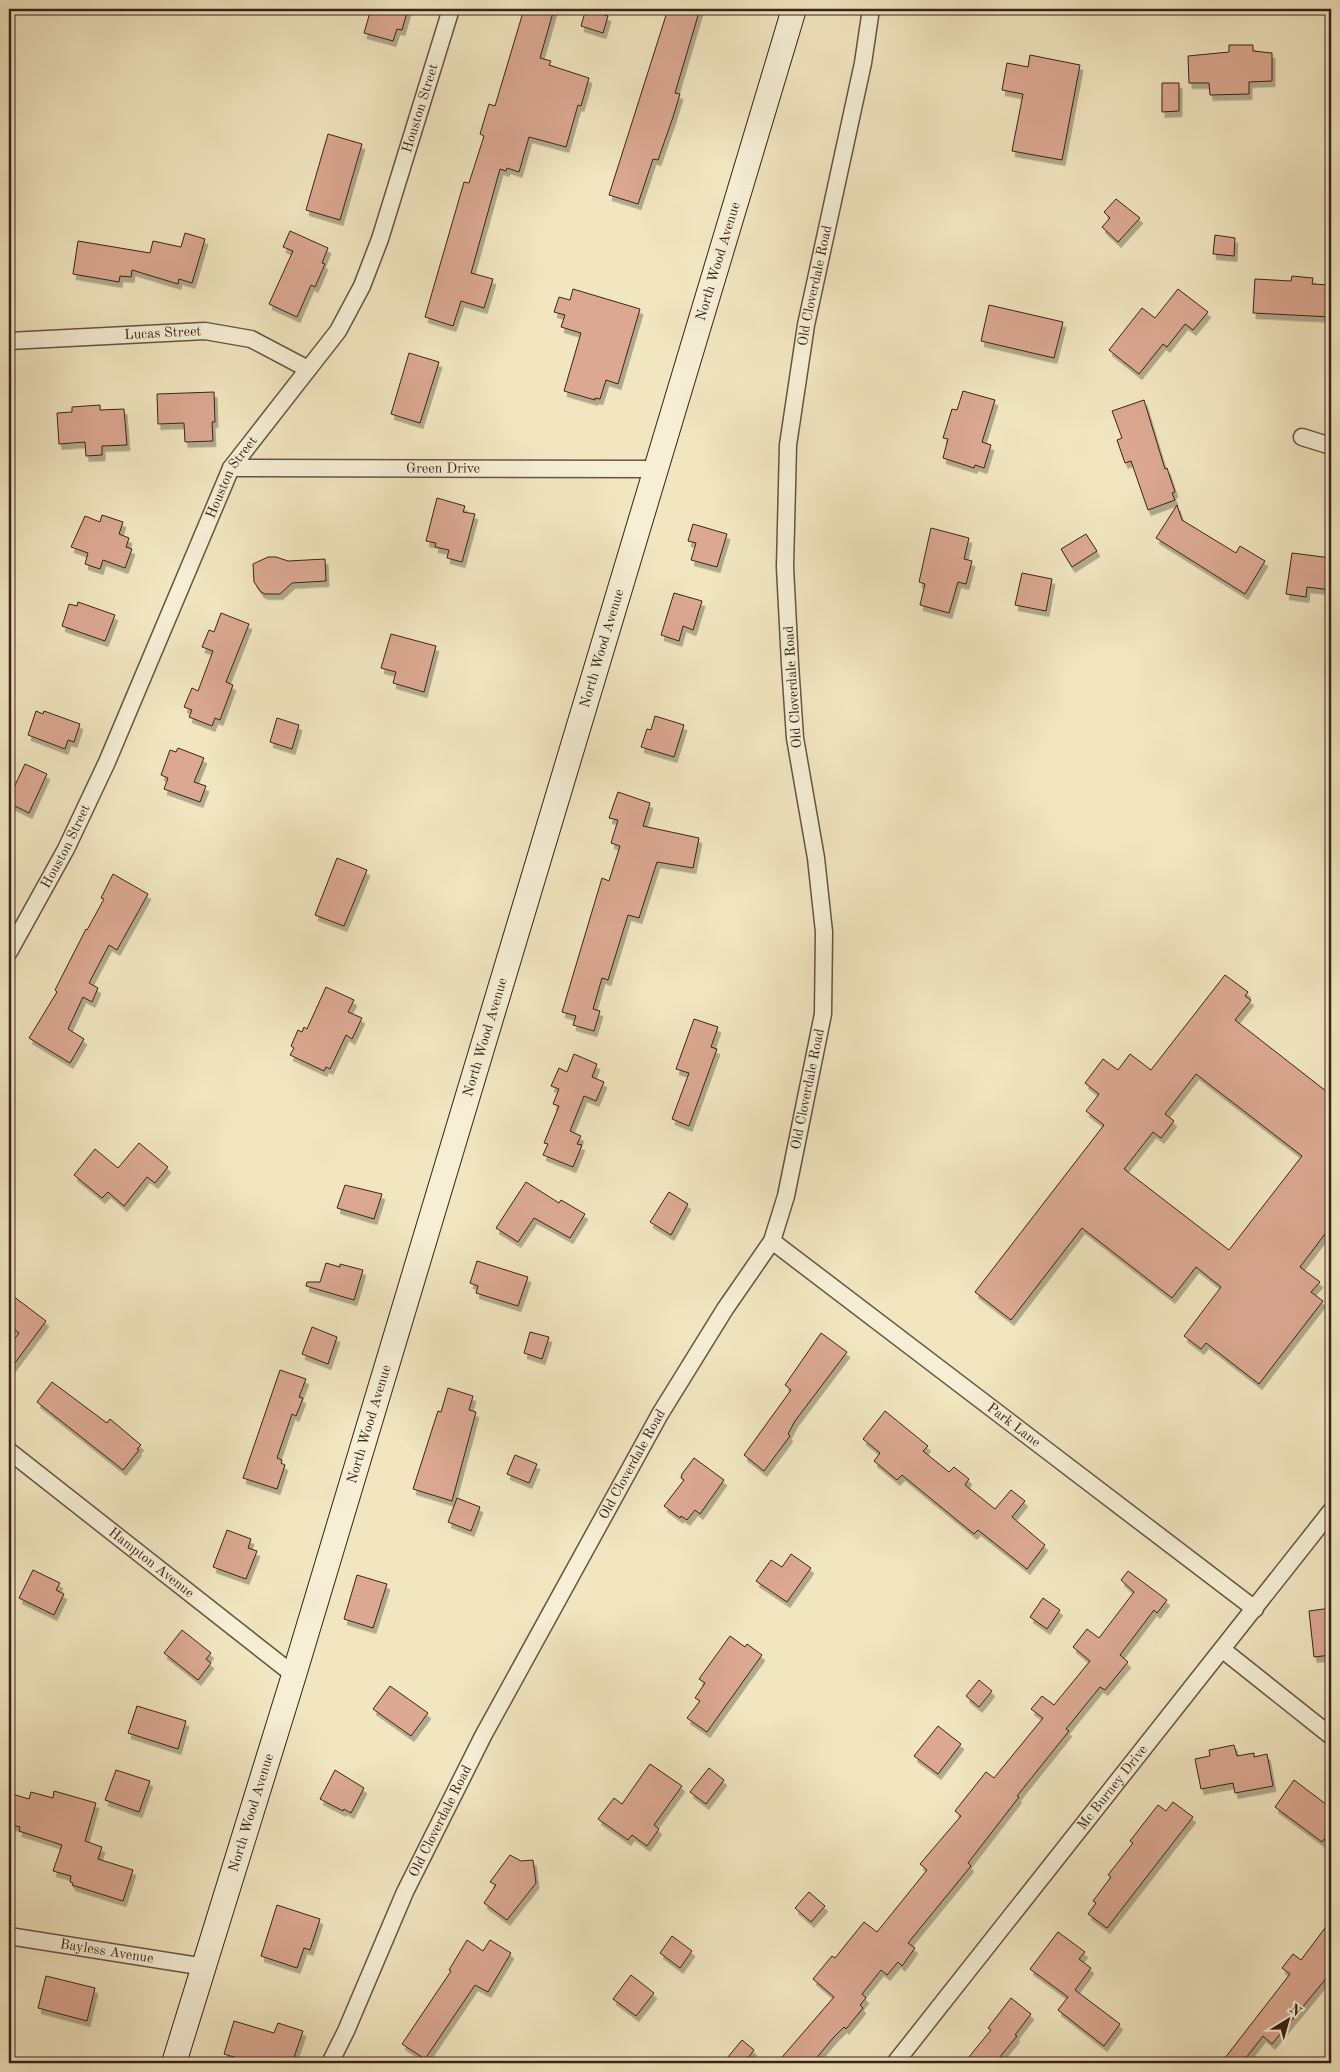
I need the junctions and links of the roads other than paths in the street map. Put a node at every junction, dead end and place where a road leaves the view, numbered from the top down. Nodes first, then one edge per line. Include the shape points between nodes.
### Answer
1 (451, 9) edge
2 (794, 9) edge
3 (870, 9) edge
4 (9, 341) edge
5 (308, 369) junction
6 (1302, 437) dead end
7 (1331, 446) edge
8 (231, 468) junction
9 (657, 469) junction
10 (9, 952) edge
11 (772, 1241) junction
12 (9, 1451) edge
13 (1331, 1511) edge
14 (1255, 1609) junction
15 (1223, 1650) junction
16 (294, 1674) junction
17 (1331, 1736) edge
18 (9, 1936) edge
19 (205, 1967) junction
20 (174, 2063) edge
21 (330, 2063) edge
22 (895, 2063) edge

1 - 5 street, Houston Street via 380,239 362,286 338,331
2 - 9 main road, North Wood Avenue
3 - 11 street, Old Cloverdale Road via 861,72 806,324 788,445 785,567 790,664 795,738 822,907 823,1014 786,1196
4 - 5 street, Lucas Street via 205,331 251,339
5 - 8 street, Houston Street
6 - 7 street
8 - 9 street, Green Drive
8 - 10 street, Houston Street via 107,762 66,848
9 - 16 main road, North Wood Avenue
11 - 14 street, Park Lane
11 - 21 street, Old Cloverdale Road via 725,1309 655,1422 483,1736 405,1892
12 - 16 street, Hampton Avenue
13 - 14 street, Mc Burney Drive
14 - 15 street, Mc Burney Drive
15 - 17 street
15 - 22 street, Mc Burney Drive
16 - 19 main road, North Wood Avenue
18 - 19 street, Bayless Avenue
19 - 20 main road, North Wood Avenue

